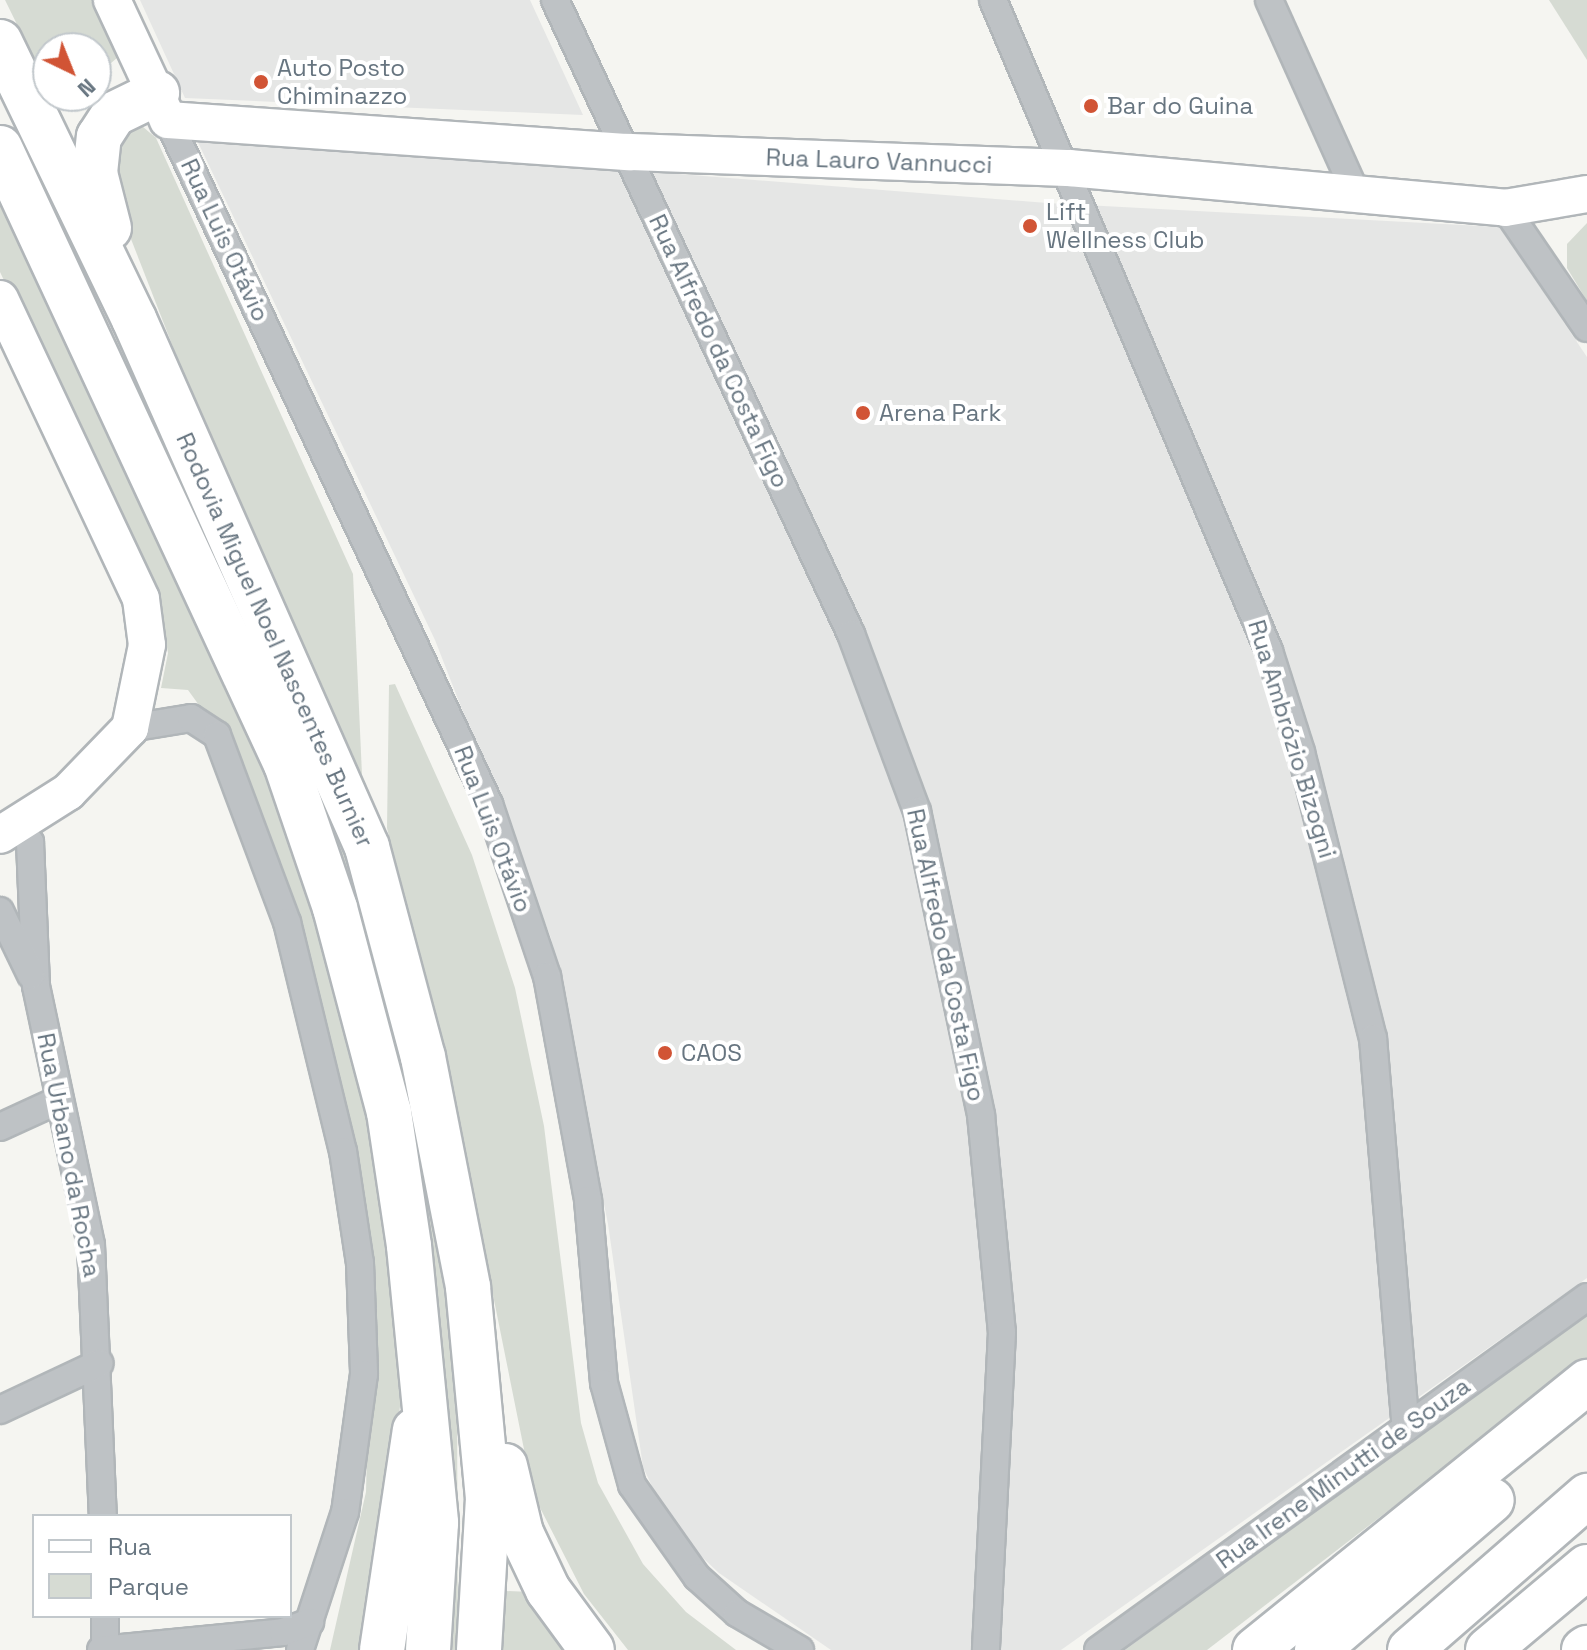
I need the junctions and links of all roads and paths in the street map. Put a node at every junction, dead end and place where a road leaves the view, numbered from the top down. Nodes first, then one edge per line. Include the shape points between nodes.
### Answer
1 (112, 0) edge
2 (555, 0) edge
3 (993, 0) edge
4 (1269, 0) edge
5 (0, 42) edge
6 (162, 106) junction
7 (0, 148) edge
8 (629, 152) junction
9 (1069, 168) junction
10 (1354, 189) junction
11 (1587, 194) edge
12 (1505, 208) junction
13 (0, 299) edge
14 (134, 319) junction
15 (1587, 328) edge
16 (130, 728) junction
17 (9, 831) edge
18 (0, 911) edge
19 (36, 986) junction
20 (59, 1100) junction
21 (0, 1127) edge
22 (468, 1287) junction
23 (1587, 1297) edge
24 (100, 1363) junction
25 (1587, 1382) edge
26 (425, 1397) junction
27 (0, 1410) edge
28 (1587, 1417) edge
29 (1406, 1428) junction
30 (1587, 1496) edge
31 (103, 1514) edge
32 (1587, 1567) edge
33 (105, 1618) edge
34 (310, 1622) junction
35 (104, 1649) edge
36 (300, 1650) edge
37 (382, 1650) edge
38 (428, 1650) edge
39 (479, 1650) edge
40 (592, 1650) edge
41 (800, 1650) edge
42 (986, 1650) edge
43 (1098, 1650) edge
44 (1255, 1650) edge
45 (1317, 1650) edge
46 (1410, 1650) edge
47 (1488, 1650) edge

1 - 6 street, Rua Luis Otávio
2 - 8 street, Rua Alfredo da Costa Figo
3 - 9 street, Rua Ambrózio Bizogni
4 - 10 street
5 - 14 highway, Rodovia Miguel Noel Nascentes Burnier
6 - 8 street, Rua Lauro Vannucci
6 - 14 highway via 114,114 99,137 95,173
6 - 41 street, Rua Luis Otávio via 494,819 547,976 588,1200 604,1383 632,1485 697,1577 737,1613
7 - 26 highway, Rodovia Miguel Noel Nascentes Burnier via 286,764 319,857 389,1112
8 - 9 street, Rua Lauro Vannucci
8 - 42 street, Rua Alfredo da Costa Figo via 851,634 917,811 981,1115 1002,1332
9 - 10 street, Rua Lauro Vannucci
9 - 29 street, Rua Ambrózio Bizogni via 1269,651 1328,849 1373,1038
10 - 12 street, Rua Lauro Vannucci
11 - 12 street, Rua Lauro Vannucci
12 - 15 street
13 - 16 street via 141,599 147,645
14 - 22 highway, Rodovia Miguel Noel Nascentes Burnier via 367,847 423,1057
16 - 17 street via 68,792
16 - 34 street via 191,718 217,735 287,922 343,1151 360,1263 364,1374 345,1512
17 - 19 street, Rua Urbano da Rocha via 30,842
18 - 19 street, Rua Urbano da Rocha
19 - 20 street, Rua Urbano da Rocha
20 - 21 street
20 - 24 street, Rua Urbano da Rocha via 91,1245
22 - 39 highway, Rodovia Miguel Noel Nascentes Burnier via 488,1498
22 - 40 highway via 521,1533 548,1590
23 - 29 street, Rua Irene Minutti de Souza
24 - 27 street
24 - 31 street, Rua Urbano da Rocha
25 - 44 highway
26 - 37 highway via 406,1462
26 - 38 highway, Rodovia Miguel Noel Nascentes Burnier via 436,1523
28 - 45 highway
29 - 43 street, Rua Irene Minutti de Souza
30 - 46 highway
32 - 47 highway
33 - 35 street
34 - 35 street via 283,1632
34 - 36 street

